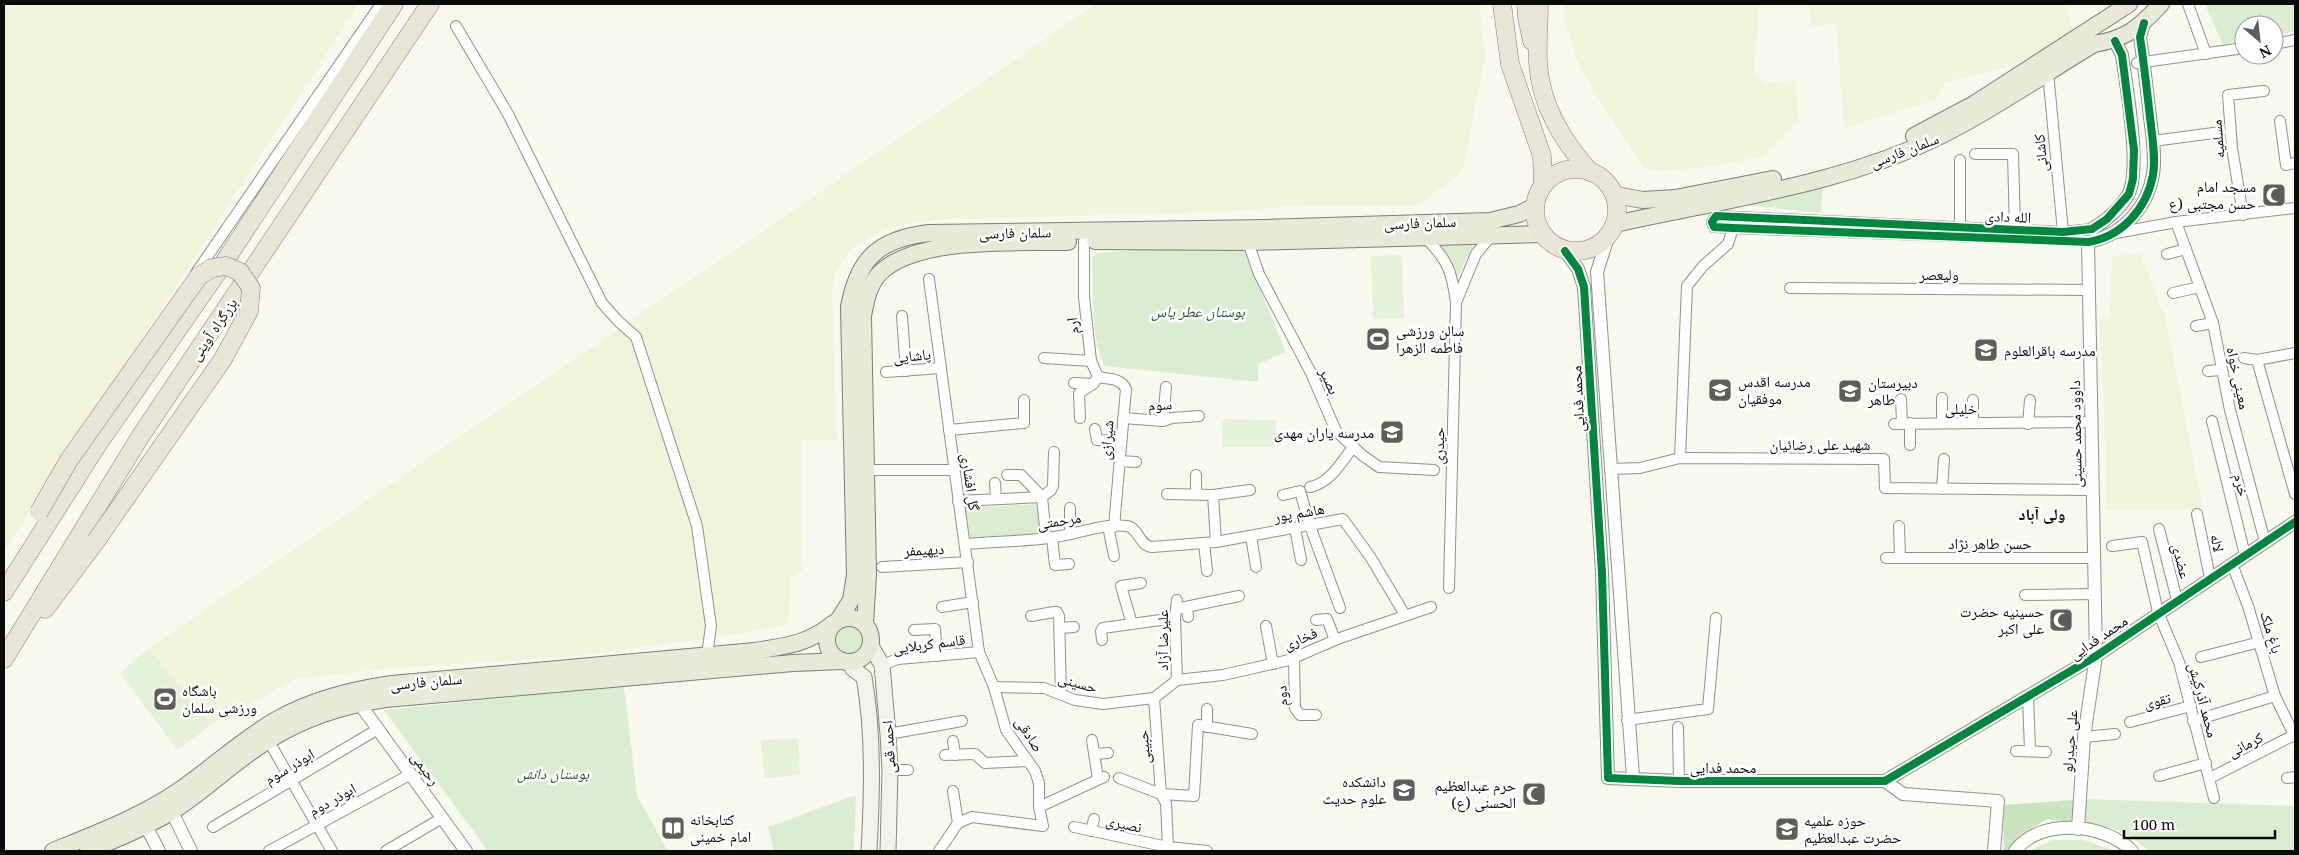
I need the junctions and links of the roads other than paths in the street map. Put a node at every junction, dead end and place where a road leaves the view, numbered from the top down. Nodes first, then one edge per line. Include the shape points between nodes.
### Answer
1 (381, 4) edge
2 (394, 4) edge
3 (430, 4) edge
4 (1502, 4) edge
5 (1512, 4) edge
6 (1526, 4) edge
7 (1539, 4) edge
8 (2127, 4) edge
9 (2161, 4) edge
10 (2188, 4) edge
11 (2144, 23) junction
12 (456, 26) dead end
13 (2119, 48) junction
14 (2234, 50) edge
15 (2206, 54) junction
16 (2140, 59) junction
17 (1538, 63) junction
18 (1510, 64) junction
19 (2048, 72) junction
20 (2264, 91) dead end
21 (2280, 121) dead end
22 (2221, 132) dead end
23 (2153, 141) junction
24 (1975, 154) dead end
25 (1960, 160) dead end
26 (2295, 164) edge
27 (1590, 172) junction
28 (1543, 185) junction
29 (1614, 195) junction
30 (1535, 206) junction
31 (2295, 208) edge
32 (2243, 215) junction
33 (2176, 222) junction
34 (1733, 228) junction
35 (1960, 228) junction
36 (1612, 230) junction
37 (2015, 230) junction
38 (2063, 232) junction
39 (2116, 233) junction
40 (1542, 234) junction
41 (1492, 235) junction
42 (1425, 237) junction
43 (2091, 237) junction
44 (1084, 241) junction
45 (1248, 242) junction
46 (2186, 249) junction
47 (1565, 251) junction
48 (2167, 254) dead end
49 (929, 279) dead end
50 (2200, 287) junction
51 (1790, 288) dead end
52 (2088, 290) junction
53 (2172, 293) dead end
54 (1456, 303) junction
55 (902, 316) dead end
56 (2213, 324) junction
57 (2196, 326) dead end
58 (149, 332) dead end
59 (2295, 353) edge
60 (1044, 358) dead end
61 (2244, 358) dead end
62 (2257, 360) junction
63 (1091, 361) junction
64 (940, 368) junction
65 (2220, 370) junction
66 (906, 371) junction
67 (2208, 371) dead end
68 (886, 372) dead end
69 (1096, 380) junction
70 (1074, 383) dead end
71 (1166, 387) dead end
72 (1942, 398) dead end
73 (1901, 399) dead end
74 (1024, 400) dead end
75 (1973, 400) dead end
76 (2030, 400) dead end
77 (1077, 413) dead end
78 (1199, 416) dead end
79 (1123, 418) junction
80 (1163, 421) junction
81 (2212, 421) dead end
82 (2091, 422) junction
83 (1942, 423) junction
84 (1974, 423) junction
85 (1902, 424) junction
86 (2028, 424) junction
87 (1095, 429) dead end
88 (949, 430) junction
89 (1121, 440) junction
90 (1910, 445) dead end
91 (1353, 447) junction
92 (1054, 452) dead end
93 (1680, 458) junction
94 (1944, 459) dead end
95 (1120, 461) junction
96 (1136, 462) dead end
97 (1610, 469) junction
98 (866, 470) junction
99 (954, 470) junction
100 (1434, 470) dead end
101 (1007, 475) dead end
102 (1196, 475) dead end
103 (994, 483) dead end
104 (1310, 487) dead end
105 (1942, 488) junction
106 (1250, 490) dead end
107 (2092, 490) junction
108 (1167, 494) dead end
109 (1196, 494) junction
110 (2295, 494) edge
111 (1213, 495) junction
112 (1283, 495) dead end
113 (1042, 497) junction
114 (996, 499) junction
115 (958, 501) junction
116 (1070, 508) dead end
117 (2197, 514) dead end
118 (2295, 522) edge
119 (1111, 526) junction
120 (1310, 526) junction
121 (1899, 526) dead end
122 (1295, 528) junction
123 (2158, 529) dead end
124 (1070, 534) junction
125 (1251, 536) junction
126 (1049, 538) junction
127 (1216, 542) junction
128 (2265, 542) junction
129 (1204, 543) junction
130 (966, 544) junction
131 (1147, 546) joint
132 (2112, 546) dead end
133 (2245, 555) junction
134 (1114, 556) dead end
135 (1886, 558) dead end
136 (1900, 558) junction
137 (2094, 558) junction
138 (1301, 560) dead end
139 (968, 562) junction
140 (1069, 564) dead end
141 (2232, 564) junction
142 (882, 566) dead end
143 (1256, 568) dead end
144 (1207, 571) dead end
145 (2210, 578) junction
146 (4, 581) edge
147 (1141, 583) dead end
148 (1449, 588) dead end
149 (4, 592) edge
150 (2025, 594) dead end
151 (2095, 594) junction
152 (1239, 596) dead end
153 (2177, 600) junction
154 (973, 602) junction
155 (942, 607) dead end
156 (1431, 607) dead end
157 (1340, 608) dead end
158 (1176, 609) junction
159 (2158, 612) junction
160 (1406, 615) junction
161 (1031, 616) dead end
162 (1716, 618) dead end
163 (1316, 620) dead end
164 (836, 621) junction
165 (865, 624) junction
166 (1132, 624) junction
167 (1266, 626) dead end
168 (1074, 627) dead end
169 (1060, 628) junction
170 (914, 630) dead end
171 (1102, 640) dead end
172 (1335, 640) junction
173 (2260, 642) junction
174 (1623, 644) junction
175 (871, 646) junction
176 (1605, 646) junction
177 (979, 652) junction
178 (707, 656) junction
179 (937, 656) junction
180 (2096, 656) junction
181 (2201, 657) dead end
182 (1294, 658) junction
183 (4, 659) edge
184 (846, 662) junction
185 (1273, 664) junction
186 (882, 665) junction
187 (1177, 680) junction
188 (994, 687) junction
189 (1062, 694) junction
190 (2028, 696) junction
191 (2275, 696) junction
192 (1154, 698) junction
193 (360, 703) junction
194 (2191, 706) junction
195 (1207, 709) dead end
196 (1316, 715) dead end
197 (1627, 720) junction
198 (962, 721) dead end
199 (2193, 721) junction
200 (2130, 722) dead end
201 (1207, 727) junction
202 (1678, 727) dead end
203 (378, 729) junction
204 (888, 734) junction
205 (1252, 734) dead end
206 (2116, 734) dead end
207 (2295, 736) edge
208 (2084, 737) junction
209 (268, 740) junction
210 (1092, 740) dead end
211 (953, 741) dead end
212 (2016, 751) dead end
213 (2030, 751) junction
214 (2046, 752) dead end
215 (1108, 753) dead end
216 (1094, 754) junction
217 (1028, 761) junction
218 (2206, 763) junction
219 (890, 770) junction
220 (908, 770) dead end
221 (410, 774) junction
222 (2159, 776) dead end
223 (1119, 778) dead end
224 (1633, 778) junction
225 (2210, 778) junction
226 (1679, 781) junction
227 (1885, 781) junction
228 (292, 782) junction
229 (953, 791) dead end
230 (1161, 794) junction
231 (2214, 798) dead end
232 (1039, 802) junction
233 (172, 812) junction
234 (442, 818) junction
235 (1094, 819) dead end
236 (958, 823) junction
237 (317, 825) junction
238 (146, 826) junction
239 (214, 827) dead end
240 (1074, 827) dead end
241 (2078, 829) junction
242 (1091, 831) junction
243 (1170, 849) edge
244 (54, 851) edge
245 (88, 851) edge
246 (159, 851) edge
247 (191, 851) edge
248 (269, 851) edge
249 (332, 851) edge
250 (386, 851) edge
251 (466, 851) edge
252 (869, 851) edge
253 (888, 851) edge
254 (940, 851) edge
255 (1207, 851) edge
256 (1994, 851) edge
257 (2015, 851) edge
258 (2132, 851) edge

1 - 58 street via 158,329 154,333
2 - 149 highway, بزرگراه آوینی via 217,273 98,444
3 - 183 highway, بزرگراه آوینی via 140,437
4 - 18 highway
5 - 18 highway
6 - 17 highway
7 - 17 highway
8 - 29 main road, سلمان فارسی via 1974,104 1910,138 1866,156 1775,179 1675,198 1643,200
9 - 11 main road, سلمان فارسی
10 - 15 street
11 - 13 main road, سلمان فارسی
11 - 16 street, الله دادی
12 - 178 street via 508,114 602,303 636,337 697,526 711,626
13 - 16 street via 2134,46
13 - 19 main road, سلمان فارسی via 2094,44
13 - 43 street, الله دادی via 2134,150 2133,179 2129,194 2120,207
14 - 15 street
15 - 16 street
16 - 23 street, الله دادی
17 - 27 highway via 1554,122
18 - 28 highway via 1542,156
19 - 36 main road, سلمان فارسی via 1944,135 1867,164
19 - 38 street, کاشانی
20 - 32 street, مسلمیه via 2228,95 2232,148
21 - 26 street via 2286,165
22 - 23 street
23 - 39 street, الله دادی via 2149,191 2138,210
24 - 37 street via 2013,154
25 - 35 street
27 - 28 highway via 1568,170
27 - 29 highway via 1604,180
28 - 30 highway
29 - 36 highway via 1618,214
30 - 40 highway
30 - 164 main road, سلمان فارسی via 1519,214 1490,220 1266,228 929,233 905,236 883,246 865,262 854,284 849,307 855,575 851,600
31 - 32 street
32 - 33 street
33 - 39 street
33 - 46 street, معینی خواه
34 - 35 street, الله دادی via 1714,227 1712,222 1716,216
34 - 43 street, الله دادی
34 - 93 street via 1728,244 1687,286
35 - 37 street, الله دادی
36 - 47 highway via 1599,245 1588,250
36 - 97 street, محمد فدایی via 1597,272
37 - 38 street, الله دادی
38 - 43 street, الله دادی
39 - 43 street, الله دادی
40 - 41 main road, سلمان فارسی
40 - 47 highway
41 - 42 main road, سلمان فارسی
41 - 54 street via 1476,254
42 - 45 main road, سلمان فارسی
42 - 54 street via 1447,263
43 - 52 street, داوود محمد حسینی
44 - 45 main road, سلمان فارسی
44 - 63 street, ارم via 1084,297
44 - 98 main road, سلمان فارسی via 941,246 912,254 880,274 869,289 862,316
45 - 91 street, بصیر via 1259,274 1311,373 1330,420 1336,431
46 - 48 street
46 - 50 street, معینی خواه
47 - 176 street, محمد فدایی via 1578,269 1584,287
49 - 64 street, گل افشاری
50 - 53 street
50 - 56 street, معینی خواه
51 - 52 street, ولیعصر
52 - 82 street, داوود محمد حسینی
54 - 148 street, حیدری
55 - 66 street
56 - 57 street
56 - 65 street, معینی خواه
59 - 62 street
60 - 63 street
61 - 62 street
62 - 110 street
63 - 69 street, ارم
64 - 66 street, پاشایی
64 - 88 street, گل افشاری
65 - 67 street
65 - 128 street, معینی خواه
66 - 68 street, پاشایی
69 - 70 street
69 - 77 street via 1079,393
69 - 79 street, شیرازی via 1118,380 1124,384
71 - 80 street
72 - 83 street
73 - 85 street
74 - 88 street via 1024,423
75 - 84 street
76 - 86 street
78 - 80 street, سوم
79 - 80 street, سوم
79 - 89 street, شیرازی
81 - 133 street, خرم
82 - 86 street, خلیلی
82 - 107 street, داوود محمد حسینی
83 - 84 street, خلیلی
83 - 85 street, خلیلی
84 - 86 street, خلیلی
85 - 90 street
87 - 89 street via 1096,440
88 - 99 street, گل افشاری
89 - 95 street, شیرازی
91 - 100 street, بصیر via 1379,467
91 - 104 street via 1329,478
92 - 113 street via 1053,486
93 - 97 street, شهید علی رضائیان via 1640,468
93 - 105 street, شهید علی رضائیان via 1884,460 1885,488
94 - 105 street
95 - 96 street
95 - 119 street, شیرازی
97 - 174 street, محمد فدایی
98 - 99 street
98 - 165 main road, سلمان فارسی via 868,575
99 - 115 street, گل افشاری
101 - 113 street via 1021,475
102 - 109 street
103 - 114 street
105 - 107 street, شهید علی رضائیان
106 - 111 street
107 - 137 street, داوود محمد حسینی
108 - 109 street
109 - 111 street
111 - 127 street
112 - 120 street via 1300,491
113 - 114 street, مرحمتی
113 - 126 street
114 - 115 street, مرحمتی
115 - 130 street, گل افشاری
116 - 124 street
117 - 145 street, لاله
118 - 128 street, محمد فدایی
119 - 124 street, مرحمتی
119 - 131 street, مرحمتی via 1132,528
119 - 134 street, شیرازی
120 - 122 street, هاشم پور
120 - 157 street
120 - 160 street, هاشم پور via 1343,519
121 - 136 street
122 - 125 street, هاشم پور
122 - 138 street
123 - 153 street, عضدی
124 - 126 street, مرحمتی
125 - 127 street, هاشم پور
125 - 143 street
126 - 130 street, مرحمتی
126 - 140 street via 1056,565
127 - 129 street, هاشم پور
128 - 133 street, محمد فدایی
129 - 131 street, هاشم پور
129 - 144 street
130 - 139 street, گل افشاری
132 - 159 street, محمد آذرکیش via 2142,542
133 - 141 street, محمد فدایی
135 - 136 street, حسن طاهر نژاد
136 - 137 street, حسن طاهر نژاد
137 - 151 street, داوود محمد حسینی
139 - 142 street, دیهیمفر
139 - 154 street, گل افشاری
141 - 145 street, محمد فدایی
141 - 173 street, باغ ملک
145 - 153 street, محمد فدایی
146 - 183 highway, bridge via 69,460 199,276 212,268 226,266 240,272 251,288 249,312 223,359 96,541
147 - 166 street via 1121,586
150 - 151 street
151 - 180 street, داوود محمد حسینی
152 - 158 street via 1188,612
153 - 159 street, محمد فدایی
154 - 155 street
154 - 177 street, گل افشاری
156 - 160 street, فخاری
158 - 166 street
158 - 187 street, علیرضا آزاد
159 - 180 street, محمد فدایی
159 - 194 street, محمد آذرکیش via 2179,662
160 - 172 street, فخاری
161 - 169 street via 1057,612
162 - 197 street via 1708,709
163 - 172 street via 1327,619
164 - 165 main road via 853,618
164 - 178 main road, سلمان فارسی via 809,640 790,646
164 - 184 main road via 829,628 826,641 831,654
165 - 175 main road via 872,638
166 - 171 street via 1101,629
167 - 185 street
168 - 169 street
169 - 189 street
170 - 179 street via 935,629
172 - 182 street, فخاری
173 - 181 street
173 - 191 street, باغ ملک
174 - 176 street
174 - 197 street, محمد فدایی
175 - 184 main road via 863,658
175 - 186 main road, احمد قمی
176 - 224 street, محمد فدایی via 1608,778
177 - 179 street, قاسم کربلایی
177 - 188 street, گل افشاری
178 - 244 main road, سلمان فارسی via 392,684 328,697 274,721 153,806
179 - 186 street, قاسم کربلایی via 898,659
180 - 190 street, محمد فدایی
180 - 208 street, علی حیدرلو
182 - 185 street, فخاری
182 - 196 street, دوم via 1295,708 1300,715
184 - 193 main road, سلمان فارسی via 680,673
184 - 252 main road, احمد قمی via 864,677 869,708
185 - 187 street, فخاری via 1223,675
186 - 204 main road, احمد قمی
187 - 192 street
188 - 189 street, حسینی via 1044,688
188 - 217 street, صادقی via 1006,730
189 - 192 street, حسینی via 1075,700 1103,704
190 - 213 street
190 - 227 street, محمد فدایی
191 - 199 street
191 - 207 street, باغ ملک
192 - 230 street, حبیبی
193 - 203 street, رحیمی
193 - 209 main road, سلمان فارسی via 313,717
194 - 199 street, محمد آذرکیش
194 - 200 street, تقوی
195 - 201 street
197 - 224 street, محمد فدایی
198 - 204 street
199 - 218 street, محمد آذرکیش
201 - 205 street
201 - 230 street via 1198,725 1194,796
202 - 226 street
203 - 221 street, رحیمی
203 - 228 street, ابوذر سوم
204 - 219 main road, احمد قمی
206 - 208 street
207 - 225 street, کرمانی
208 - 241 street, علی حیدرلو
209 - 228 street
209 - 233 main road, سلمان فارسی
210 - 216 street
211 - 217 street via 950,755 975,754 985,763
212 - 213 street
213 - 214 street
215 - 216 street
216 - 232 street via 1101,778
217 - 232 street, صادقی via 1039,783
218 - 222 street
218 - 225 street, محمد آذرکیش
219 - 220 street
219 - 253 main road, احمد قمی
221 - 234 street, رحیمی
221 - 237 street, ابوذر دوم
223 - 230 street
224 - 226 street, محمد فدایی
225 - 231 street, محمد آذرکیش
226 - 227 street, محمد فدایی
227 - 256 street via 1903,794 1998,801
228 - 237 street
228 - 239 street, ابوذر سوم
229 - 236 street
230 - 243 street via 1166,803
232 - 236 street, صادقی via 1042,826 972,817
233 - 238 main road, سلمان فارسی
233 - 247 street
234 - 250 street
234 - 251 street, رحیمی
235 - 242 street
236 - 254 street
237 - 248 street, ابوذر دوم
237 - 249 street
238 - 245 main road, سلمان فارسی
238 - 246 street
240 - 242 street, نصیری
241 - 257 street via 2059,829 2035,836
241 - 258 street via 2110,836
242 - 243 street, نصیری
243 - 255 street, نصیری

